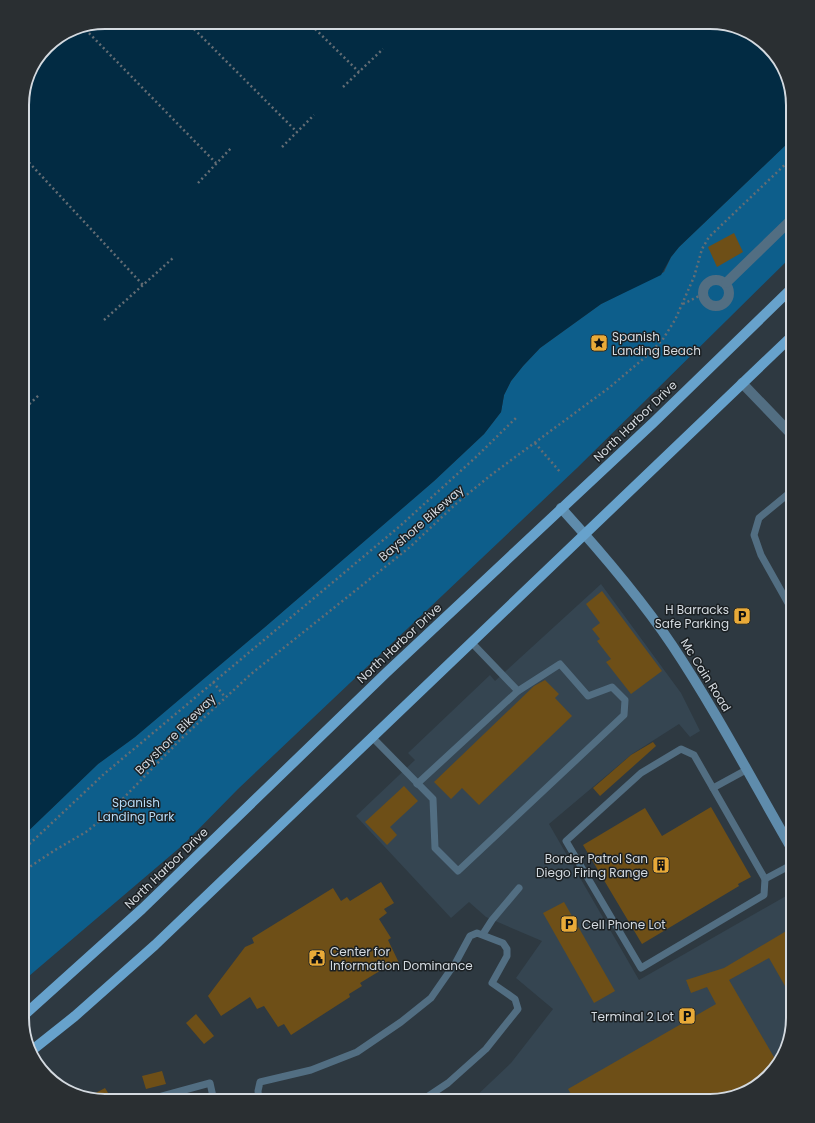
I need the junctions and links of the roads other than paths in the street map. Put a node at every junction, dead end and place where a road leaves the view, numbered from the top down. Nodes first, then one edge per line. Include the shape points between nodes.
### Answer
1 (786, 225) edge
2 (726, 282) junction
3 (786, 294) edge
4 (786, 342) edge
5 (742, 383) junction
6 (786, 429) edge
7 (786, 496) edge
8 (561, 508) junction
9 (585, 535) junction
10 (786, 600) edge
11 (472, 643) junction
12 (518, 691) junction
13 (373, 738) junction
14 (746, 770) junction
15 (417, 784) junction
16 (713, 788) junction
17 (786, 839) edge
18 (786, 868) edge
19 (765, 879) junction
20 (519, 888) dead end
21 (483, 934) junction
22 (29, 1011) edge
23 (35, 1048) edge
24 (170, 1094) edge
25 (212, 1094) edge
26 (258, 1094) edge
27 (432, 1094) edge

1 - 2 street
2 - 2 street via 730,291 723,306 717,308 709,305 703,294 704,289 710,282
3 - 8 main road, North Harbor Drive
4 - 5 main road
5 - 6 street
5 - 9 main road
7 - 10 lane via 759,518 754,535 761,555
8 - 9 street, Mc Cain Road
8 - 22 main road, North Harbor Drive via 136,915
9 - 11 main road
9 - 14 street, Mc Cain Road via 608,559 670,643 694,679
11 - 12 lane
11 - 13 main road
12 - 15 lane
12 - 15 lane via 560,664 588,696 612,687 625,700 624,715 458,871 435,848 433,799
13 - 15 lane
13 - 23 main road via 155,945
14 - 16 lane
14 - 17 street, Mc Cain Road
16 - 19 lane
16 - 19 lane via 694,755 682,749 641,774 566,841 641,968 764,894
18 - 19 lane
20 - 21 lane
21 - 26 lane via 477,932 470,936 431,998 401,1022 357,1052 311,1070 260,1082
21 - 27 lane via 503,943 507,949 507,956 492,983 515,999 518,1009 486,1049 448,1083
24 - 25 lane via 210,1083

